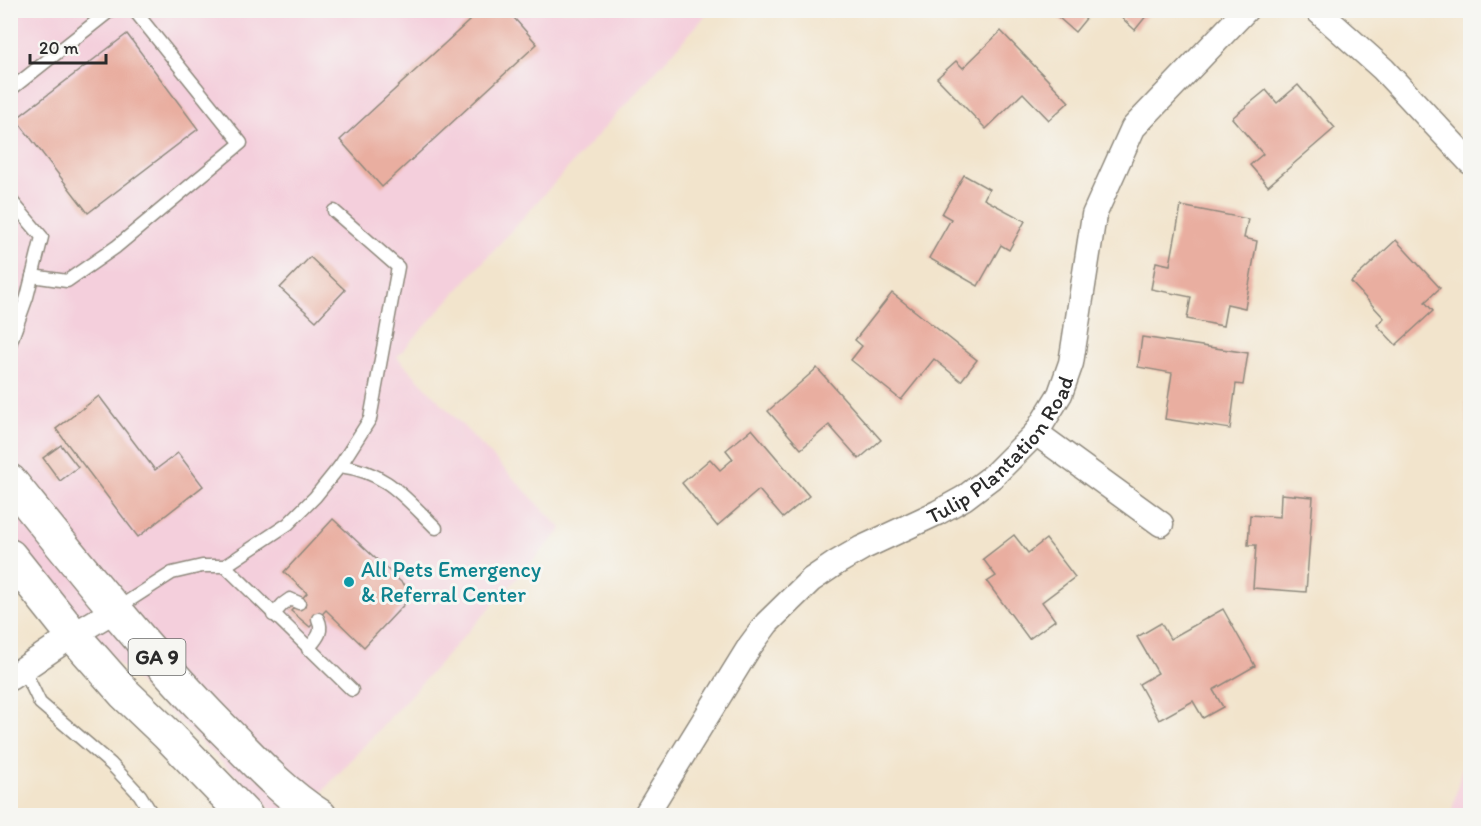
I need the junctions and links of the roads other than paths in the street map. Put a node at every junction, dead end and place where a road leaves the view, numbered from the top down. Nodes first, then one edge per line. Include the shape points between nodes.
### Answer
1 (111, 10) edge
2 (134, 10) edge
3 (1246, 10) edge
4 (1317, 10) edge
5 (10, 90) edge
6 (1470, 162) edge
7 (10, 199) edge
8 (334, 211) dead end
9 (32, 276) junction
10 (10, 344) edge
11 (1036, 433) junction
12 (340, 466) junction
13 (10, 481) edge
14 (1161, 524) dead end
15 (436, 528) dead end
16 (10, 556) edge
17 (225, 566) junction
18 (299, 603) dead end
19 (115, 610) junction
20 (273, 615) junction
21 (318, 619) dead end
22 (73, 635) junction
23 (308, 649) junction
24 (17, 674) edge
25 (352, 690) dead end
26 (153, 816) edge
27 (246, 816) edge
28 (320, 816) edge
29 (645, 816) edge

1 - 5 lane
2 - 9 lane via 241,143 116,247 67,281
3 - 11 street, Tulip Plantation Road via 1133,128 1094,215 1071,363 1060,394
4 - 6 street via 1383,69
7 - 9 lane via 42,237
8 - 12 lane via 399,267 370,419
9 - 10 lane
11 - 14 street
11 - 29 street, Tulip Plantation Road via 993,476 964,498 836,563 788,601 750,646
12 - 15 lane via 358,468 387,481
12 - 17 lane via 288,524
13 - 19 main road, GA 9
16 - 22 main road, GA 9
17 - 19 lane via 202,566 172,573
17 - 20 lane
18 - 20 lane via 290,600
19 - 22 street
19 - 28 main road, GA 9 via 206,713 258,765
20 - 23 lane
21 - 23 lane via 320,636
22 - 24 street
22 - 27 main road, GA 9 via 125,694
23 - 25 lane
24 - 26 lane via 40,703 111,764 140,795

